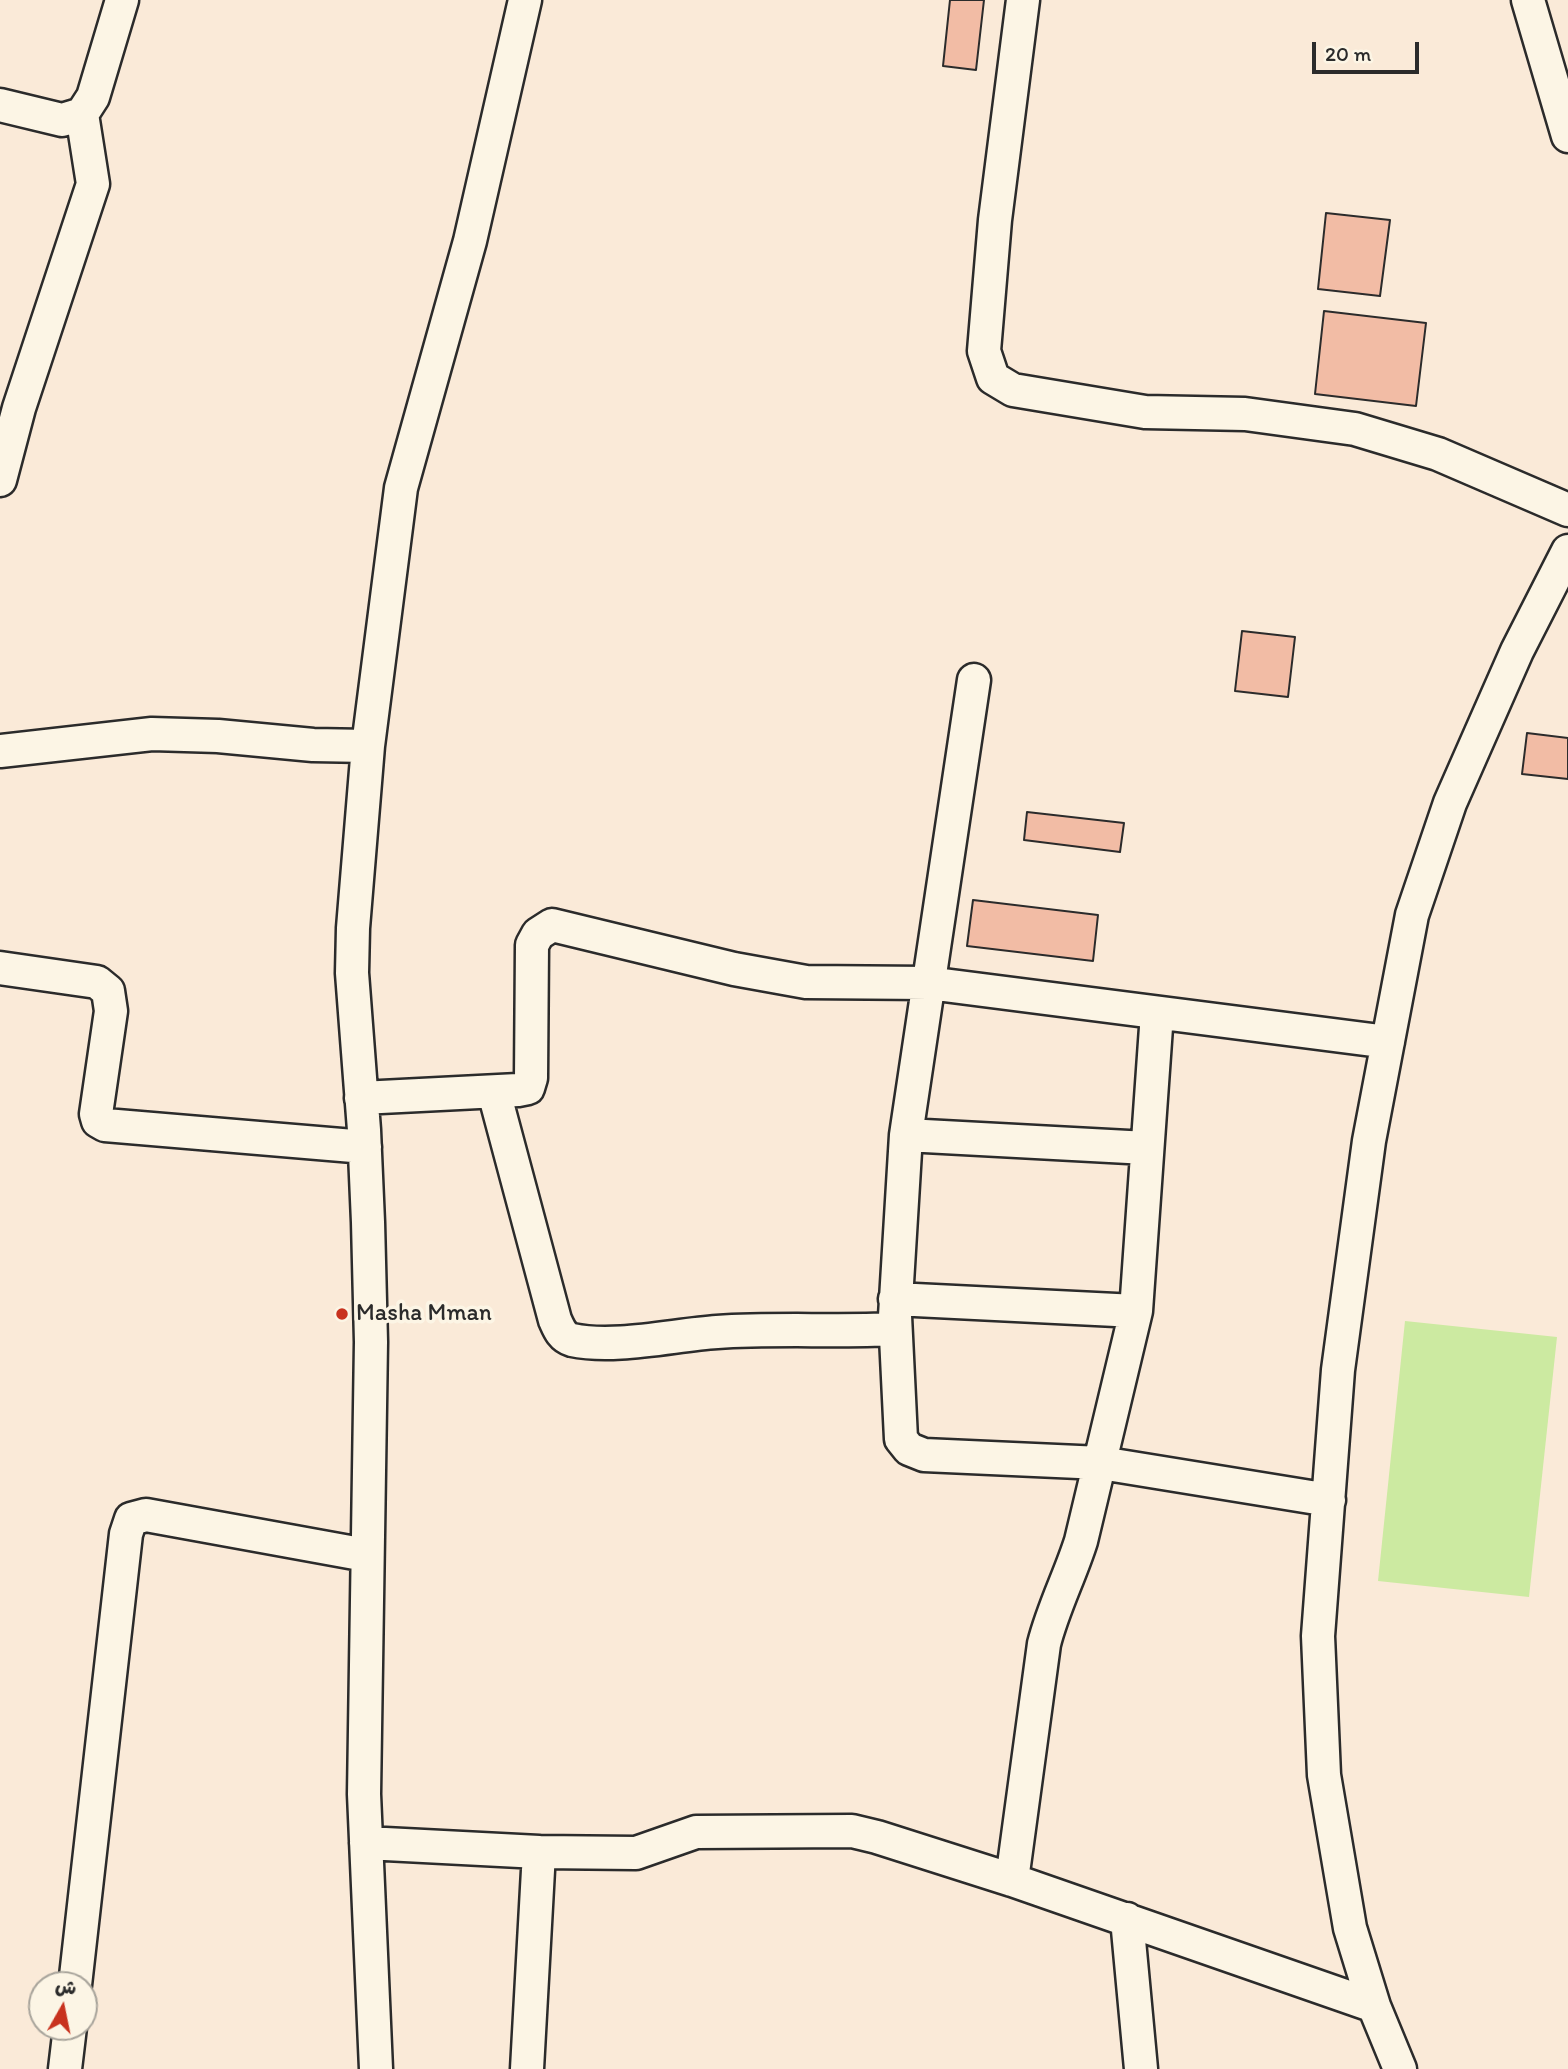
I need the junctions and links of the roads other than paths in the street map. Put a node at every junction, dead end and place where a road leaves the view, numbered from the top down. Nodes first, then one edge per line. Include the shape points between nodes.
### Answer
1 (122, 0) edge
2 (525, 0) edge
3 (1023, 0) edge
4 (1528, 0) edge
5 (0, 105) edge
6 (82, 114) junction
7 (1568, 136) edge
8 (0, 481) edge
9 (1568, 510) edge
10 (1568, 551) edge
11 (974, 680) dead end
12 (369, 746) junction
13 (0, 751) edge
14 (0, 968) edge
15 (928, 983) junction
16 (1157, 1013) junction
17 (1388, 1042) junction
18 (494, 1092) junction
19 (361, 1098) junction
20 (906, 1135) junction
21 (365, 1147) junction
22 (1147, 1148) junction
23 (1136, 1311) junction
24 (895, 1314) junction
25 (1101, 1463) junction
26 (1329, 1500) junction
27 (366, 1555) junction
28 (366, 1843) junction
29 (539, 1852) junction
30 (1012, 1880) junction
31 (1127, 1919) junction
32 (77, 1971) edge
33 (1374, 2006) junction
34 (68, 2041) edge
35 (65, 2069) edge
36 (376, 2069) edge
37 (527, 2069) edge
38 (1141, 2069) edge
39 (1400, 2069) edge

1 - 6 street via 93,97
2 - 12 street via 470,242 401,488
3 - 9 street via 995,220 984,351 993,378 1013,390 1145,412 1245,414 1355,429 1438,454
4 - 7 street
5 - 6 street via 62,120
6 - 8 street via 93,184 19,408
10 - 17 street via 1517,651 1450,803 1412,915
11 - 15 street
12 - 13 street via 152,734
12 - 19 street via 352,972
14 - 21 street via 97,982 107,992 111,1011 96,1114 106,1125
15 - 16 street
15 - 18 street via 795,980 552,925 538,934 532,945 528,1088
15 - 20 street
16 - 17 street
16 - 22 street
17 - 26 street via 1369,1141 1338,1370
18 - 19 street
18 - 24 street via 555,1320 566,1337 624,1342 772,1329 838,1332
19 - 21 street
20 - 22 street
20 - 24 street
21 - 27 street via 371,1342
22 - 23 street
23 - 24 street
23 - 25 street
24 - 25 street via 901,1438 909,1449 924,1455
25 - 26 street
25 - 30 street via 1081,1541 1044,1644
26 - 33 street via 1318,1636 1324,1775 1350,1928
27 - 28 street
27 - 32 street via 146,1514 131,1519
28 - 29 street
28 - 36 street
29 - 30 street via 636,1853 696,1832 852,1831
29 - 37 street
30 - 31 street
31 - 33 street
31 - 38 street
33 - 39 street
34 - 35 street

